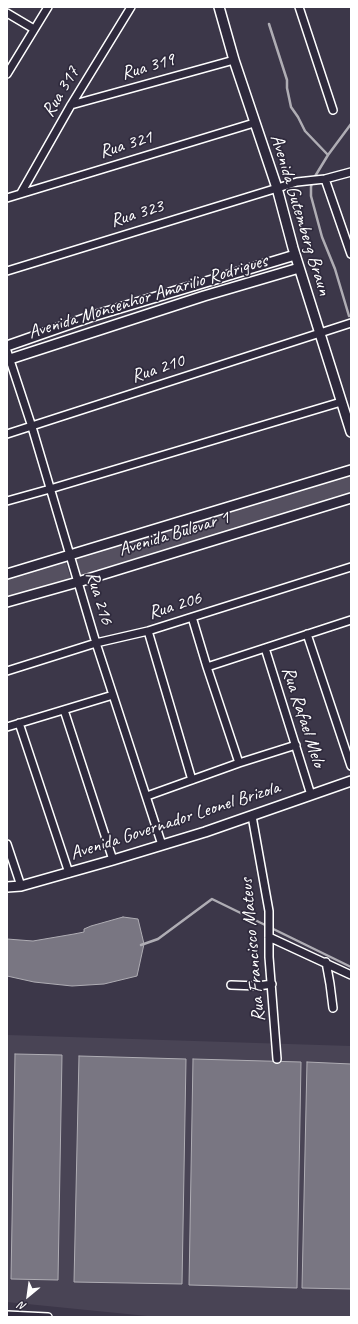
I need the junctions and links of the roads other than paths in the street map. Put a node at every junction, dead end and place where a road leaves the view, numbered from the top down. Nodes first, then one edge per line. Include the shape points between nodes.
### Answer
1 (48, 7) edge
2 (131, 7) edge
3 (219, 7) edge
4 (299, 7) edge
5 (7, 13) edge
6 (34, 29) junction
7 (234, 60) junction
8 (7, 74) edge
9 (71, 105) junction
10 (333, 110) dead end
11 (254, 123) junction
12 (351, 172) edge
13 (325, 179) junction
14 (277, 188) junction
15 (21, 193) junction
16 (7, 198) edge
17 (351, 254) edge
18 (295, 255) junction
19 (299, 268) junction
20 (7, 271) edge
21 (351, 323) edge
22 (320, 334) junction
23 (7, 346) edge
24 (8, 357) edge
25 (341, 402) junction
26 (32, 427) junction
27 (351, 432) edge
28 (7, 434) edge
29 (351, 470) edge
30 (50, 489) junction
31 (351, 498) edge
32 (7, 501) edge
33 (69, 555) junction
34 (351, 567) edge
35 (7, 574) edge
36 (78, 582) junction
37 (7, 602) edge
38 (192, 617) junction
39 (351, 620) edge
40 (148, 631) junction
41 (307, 634) junction
42 (96, 644) junction
43 (265, 648) junction
44 (207, 667) junction
45 (7, 670) edge
46 (113, 695) junction
47 (64, 710) junction
48 (20, 723) junction
49 (7, 727) edge
50 (296, 745) junction
51 (239, 763) junction
52 (351, 766) edge
53 (192, 780) junction
54 (351, 781) edge
55 (147, 796) junction
56 (311, 796) junction
57 (252, 816) junction
58 (7, 844) edge
59 (162, 845) junction
60 (113, 860) junction
61 (69, 873) junction
62 (20, 886) junction
63 (7, 887) edge
64 (269, 937) junction
65 (326, 962) junction
66 (351, 975) edge
67 (272, 984) junction
68 (231, 985) dead end
69 (333, 1008) dead end
70 (277, 1059) dead end
71 (7, 1315) edge
72 (48, 1317) edge

1 - 6 street
2 - 9 street, Rua 317
3 - 7 street, Avenida Gutemberg Braun
4 - 10 street
5 - 6 street
6 - 8 street
7 - 9 street, Rua 319
7 - 11 street, Avenida Gutemberg Braun
9 - 15 street, Rua 317
11 - 14 street, Avenida Gutemberg Braun
11 - 15 street, Rua 321
12 - 13 street, Rua 323
13 - 14 street, Rua 323 via 297,182
13 - 17 street
14 - 18 street, Avenida Gutemberg Braun
14 - 20 street, Rua 323
15 - 16 street, Rua 321
18 - 19 street, Avenida Gutemberg Braun
18 - 23 street, Avenida Monsenhor Amarilio Rodrigues via 90,317
19 - 22 street, Avenida Gutemberg Braun
19 - 24 street, Avenida Monsenhor Amarilio Rodrigues
21 - 22 street, Rua 210
22 - 25 street, Avenida Gutemberg Braun
22 - 26 street, Rua 210
24 - 26 street, Rua 216
25 - 27 street, Avenida Gutemberg Braun
25 - 30 street
26 - 28 street, Rua 210
26 - 30 street, Rua 216
29 - 33 street, Avenida Bulevar 1
30 - 32 street
30 - 33 street, Rua 216
31 - 36 street, Avenida Bulevar 1
33 - 35 street, Avenida Bulevar 1
33 - 36 street, Rua 216
34 - 38 street, Rua 206
36 - 37 street, Avenida Bulevar 1
36 - 42 street, Rua 216
38 - 40 street, Rua 206
38 - 44 street
39 - 41 street
40 - 42 street, Rua 206
40 - 53 street
41 - 43 street
41 - 52 street
42 - 45 street, Rua 206
42 - 46 street, Rua 216
43 - 44 street
43 - 50 street, Rua Rafael Melo
44 - 51 street
46 - 47 street
46 - 55 street, Rua 216
47 - 48 street
47 - 60 street
48 - 49 street
48 - 61 street
50 - 51 street
50 - 56 street, Rua Rafael Melo
51 - 53 street
53 - 55 street
54 - 56 street, Avenida Governador Leonel Brizola
55 - 59 street, Rua 216
56 - 57 street, Avenida Governador Leonel Brizola
57 - 59 street, Avenida Governador Leonel Brizola
57 - 64 street, Rua Francisco Mateus via 269,911
58 - 62 street
59 - 60 street, Avenida Governador Leonel Brizola
60 - 61 street, Avenida Governador Leonel Brizola
61 - 62 street, Avenida Governador Leonel Brizola
62 - 63 street, Avenida Governador Leonel Brizola
64 - 65 street
64 - 67 street, Rua Francisco Mateus
65 - 66 street
65 - 69 street
67 - 68 street
67 - 70 street, Rua Francisco Mateus
71 - 72 street

